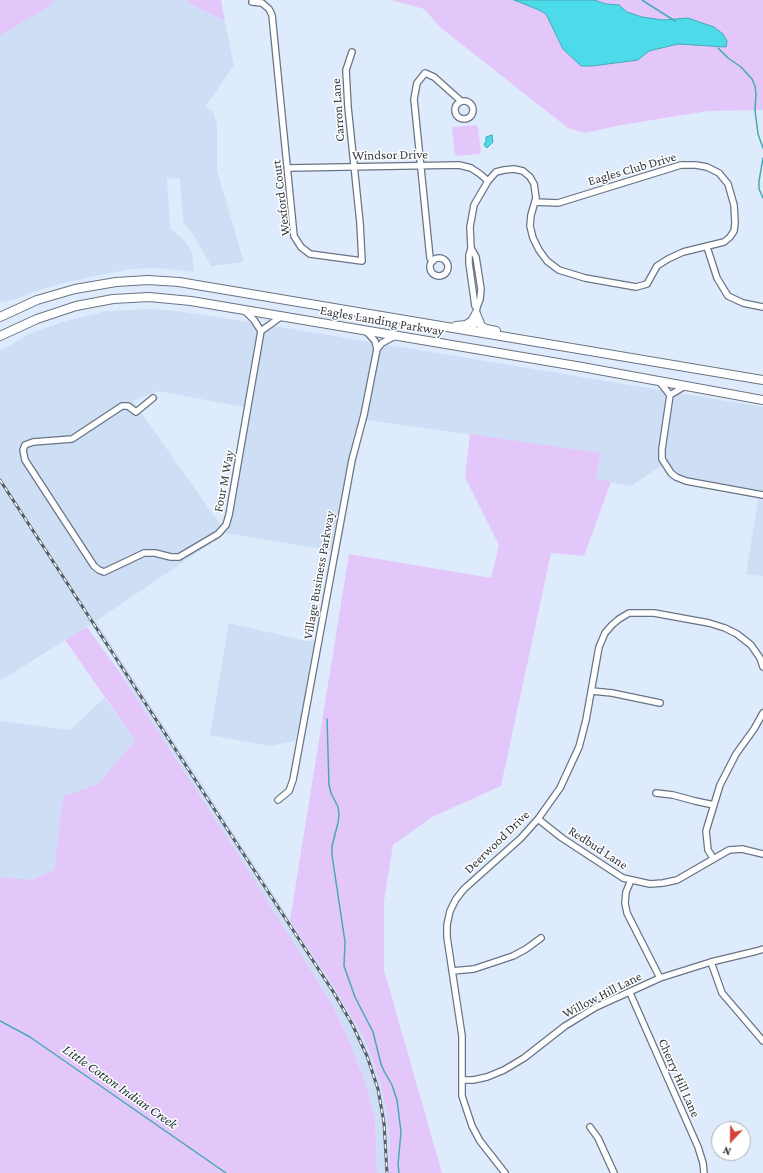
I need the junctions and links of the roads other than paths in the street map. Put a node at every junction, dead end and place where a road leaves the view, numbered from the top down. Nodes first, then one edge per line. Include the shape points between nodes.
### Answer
1 (252, 2) dead end
2 (352, 52) dead end
3 (461, 102) dead end
4 (420, 165) junction
5 (354, 167) junction
6 (288, 168) junction
7 (488, 181) junction
8 (535, 202) junction
9 (707, 247) junction
10 (471, 248) junction
11 (433, 261) dead end
12 (763, 307) edge
13 (477, 309) junction
14 (244, 310) junction
15 (282, 316) junction
16 (0, 317) edge
17 (444, 327) junction
18 (364, 330) junction
19 (261, 331) junction
20 (473, 332) junction
21 (396, 335) junction
22 (0, 336) edge
23 (565, 347) junction
24 (377, 348) junction
25 (763, 380) edge
26 (659, 381) junction
27 (685, 386) junction
28 (670, 395) junction
29 (153, 398) dead end
30 (763, 399) edge
31 (763, 495) edge
32 (763, 667) edge
33 (592, 691) junction
34 (660, 703) dead end
35 (763, 713) edge
36 (656, 793) dead end
37 (278, 800) dead end
38 (714, 804) junction
39 (538, 819) junction
40 (763, 854) edge
41 (713, 858) junction
42 (630, 880) junction
43 (542, 938) dead end
44 (763, 949) edge
45 (711, 962) junction
46 (452, 971) junction
47 (660, 978) junction
48 (630, 992) junction
49 (763, 1041) edge
50 (462, 1080) junction
51 (590, 1127) dead end
52 (505, 1173) edge
53 (614, 1173) edge
54 (704, 1173) edge

1 - 6 street, Wexford Court via 262,3 272,15
2 - 5 street, Carron Lane via 346,70
3 - 4 street via 434,76 425,73 417,83 414,99
4 - 5 street, Windsor Drive
4 - 7 street, Windsor Drive via 459,165 471,168
4 - 11 street via 430,258
5 - 6 street, Windsor Drive
5 - 6 street, Wexford Court via 362,261 310,254 301,247 294,236
7 - 8 street via 496,172 514,169 523,171 534,184
7 - 10 street via 472,213
8 - 9 street, Eagles Club Drive via 530,214 530,226 539,250 547,261 560,270 585,278 636,287 647,284 657,266 668,259 683,252
8 - 9 street, Eagles Club Drive via 558,202 681,165 707,167 719,173 728,184 734,205 735,223 730,237 724,242
9 - 12 street via 717,278 728,296 743,303
10 - 13 street via 469,263
10 - 13 street via 476,257 480,279 476,287
13 - 17 main road via 472,321 466,325
13 - 20 street
13 - 23 main road via 481,326 486,329 538,338
14 - 15 main road, Eagles Landing Parkway
14 - 19 street
14 - 22 main road, Eagles Landing Parkway via 149,297 113,299 76,306 37,319
15 - 18 main road, Eagles Landing Parkway
15 - 19 street
16 - 17 main road, Eagles Landing Parkway via 37,300 76,289 148,280 190,284
17 - 20 main road, Eagles Landing Parkway
18 - 21 main road, Eagles Landing Parkway
18 - 24 street via 375,341
19 - 29 street, Four M Way via 226,525 218,534 179,557 144,553 104,572 94,566 25,460 23,450 25,445 33,442 72,438 122,406 128,406 136,412
20 - 23 main road, Eagles Landing Parkway
21 - 24 street via 382,342
21 - 26 main road, Eagles Landing Parkway
23 - 25 main road, Eagles Landing Parkway
24 - 37 street, Village Business Parkway via 352,460 293,780 289,792
26 - 27 main road, Eagles Landing Parkway
26 - 28 street
27 - 28 street
27 - 30 main road, Eagles Landing Parkway
28 - 31 street via 662,459 671,473 686,481
32 - 33 street, Deerwood Drive via 751,645 725,628 654,613 630,613 612,625 599,647
33 - 34 street
33 - 39 street, Deerwood Drive via 579,747 560,788
35 - 38 street via 732,760
36 - 38 street
38 - 41 street via 706,832 708,850
39 - 42 street, Redbud Lane via 585,854
39 - 46 street, Deerwood Drive via 521,838 464,888 456,899 447,925
40 - 41 street, Redbud Lane via 742,849 729,850
41 - 42 street, Redbud Lane via 689,873 663,883 650,884
42 - 47 street via 626,892 627,913
43 - 46 street via 513,956 474,969
44 - 45 street, Willow Hill Lane
45 - 47 street, Willow Hill Lane
45 - 49 street via 722,993
46 - 50 street, Deerwood Drive via 462,1036
47 - 48 street, Willow Hill Lane
48 - 50 street, Willow Hill Lane via 596,1007 564,1026 524,1058 504,1070 487,1077
48 - 54 street, Cherry Hill Lane via 698,1147
50 - 52 street, Deerwood Drive via 462,1096 472,1126 480,1141
51 - 53 street via 598,1138

